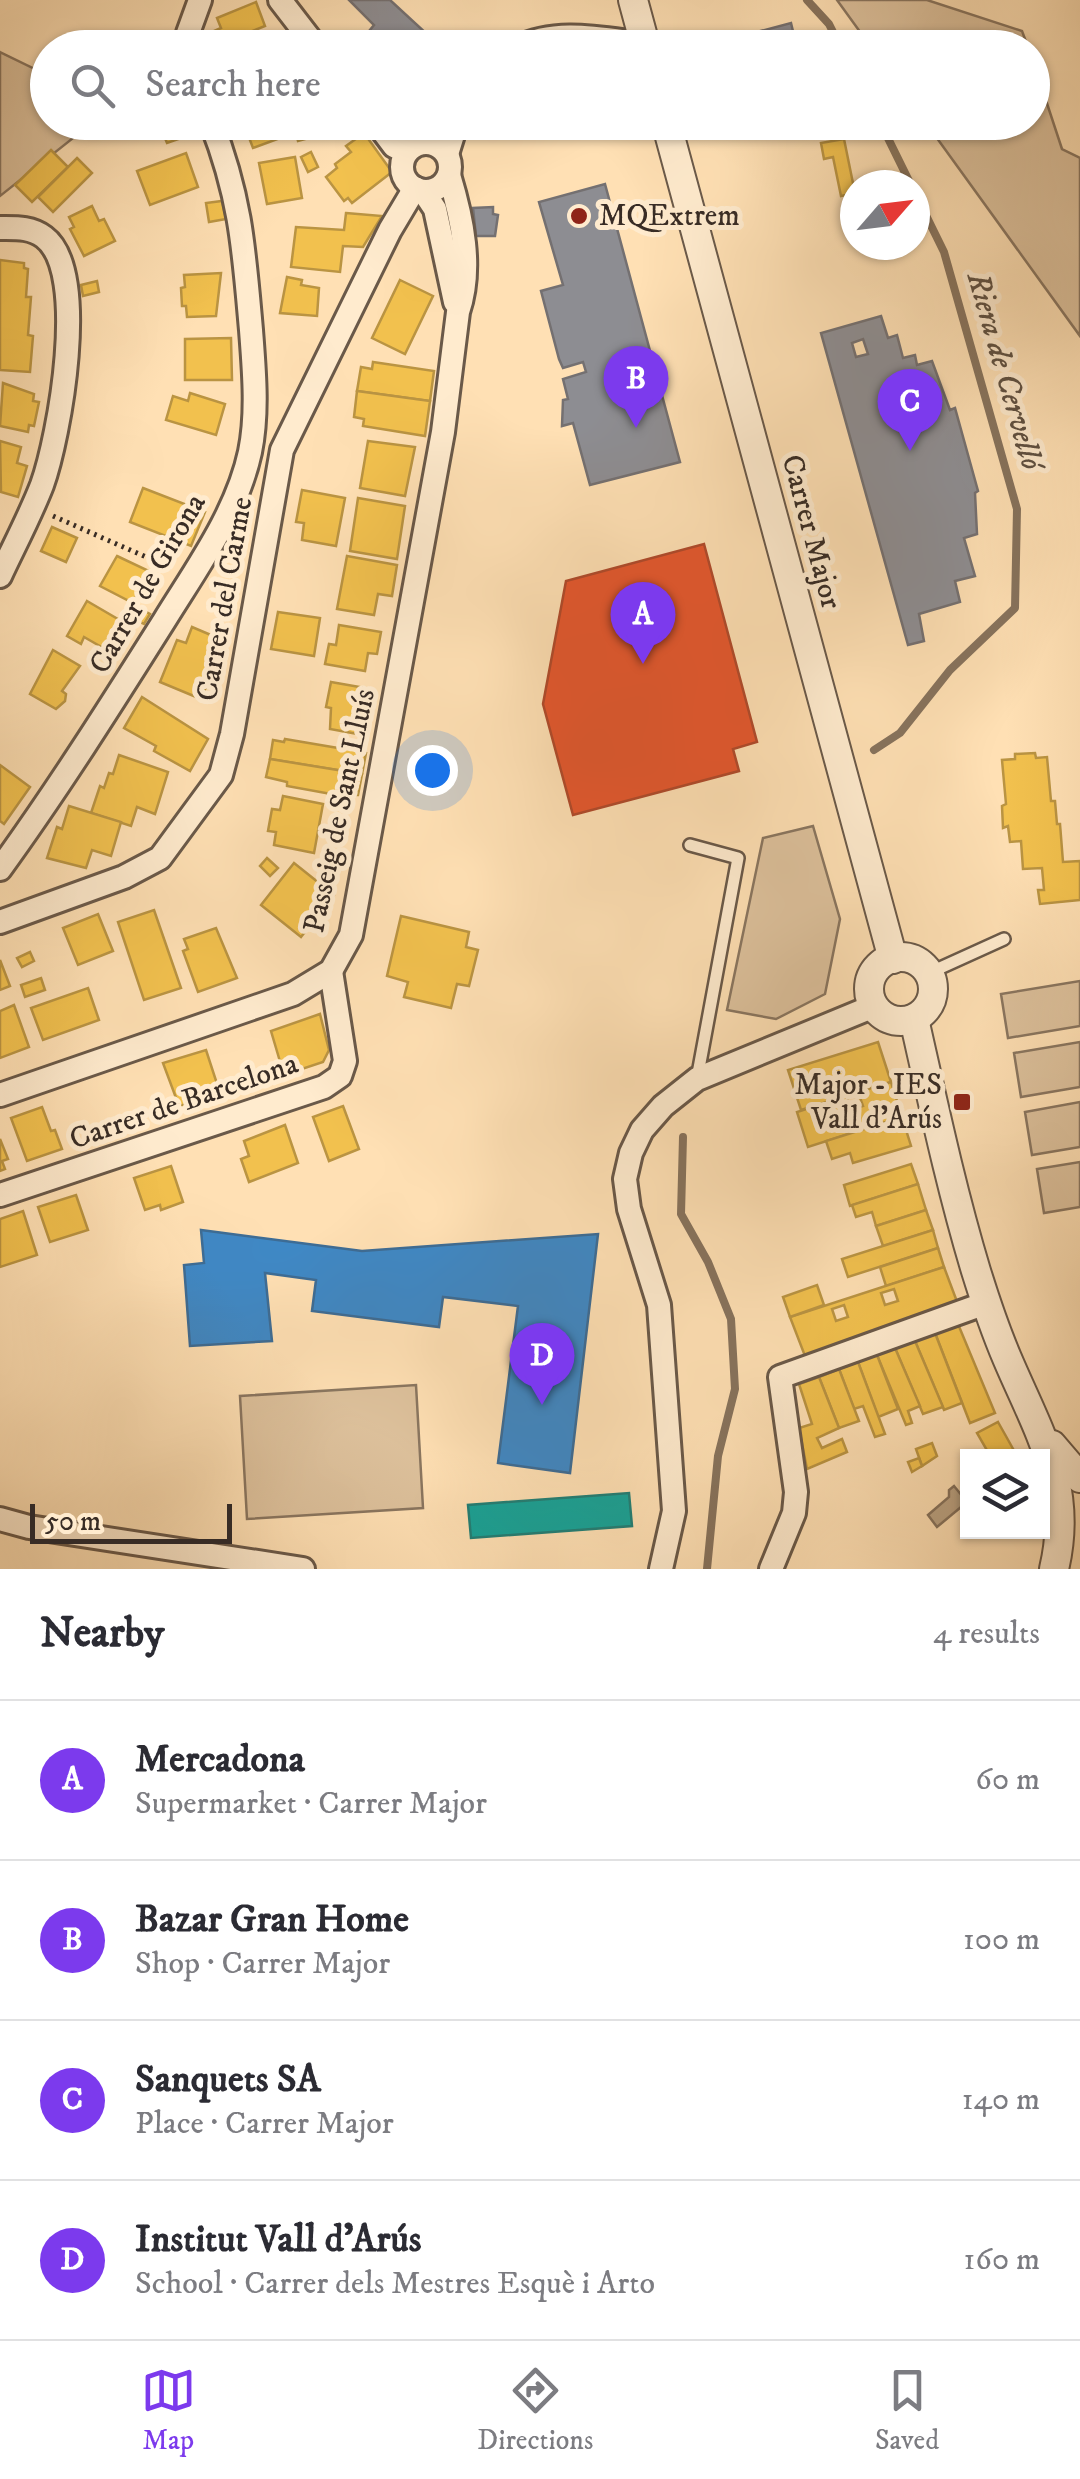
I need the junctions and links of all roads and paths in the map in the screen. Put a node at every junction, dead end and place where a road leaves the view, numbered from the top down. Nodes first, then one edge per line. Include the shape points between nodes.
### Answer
1 (200, 0) edge
2 (280, 0) edge
3 (633, 0) edge
4 (189, 30) edge
5 (303, 30) edge
6 (641, 30) edge
7 (218, 140) edge
8 (390, 140) edge
9 (417, 140) edge
10 (453, 140) edge
11 (671, 140) edge
12 (411, 148) junction
13 (448, 164) junction
14 (419, 190) junction
15 (0, 228) edge
16 (458, 312) junction
17 (32, 507) junction
18 (0, 576) edge
19 (191, 577) junction
20 (690, 845) dead end
21 (0, 869) edge
22 (0, 922) edge
23 (1004, 939) dead end
24 (893, 959) junction
25 (331, 971) junction
26 (929, 973) junction
27 (874, 1006) junction
28 (914, 1018) junction
29 (697, 1079) junction
30 (0, 1095) edge
31 (0, 1196) edge
32 (986, 1303) junction
33 (1041, 1432) junction
34 (1080, 1478) edge
35 (0, 1520) edge
36 (304, 1569) edge
37 (662, 1569) edge
38 (771, 1569) edge
39 (1054, 1569) edge

1 - 4 street
2 - 5 street
3 - 6 street
7 - 19 street, Carrer de Girona via 242,224 255,386 250,452 226,519
8 - 12 street
9 - 12 street
10 - 13 street
11 - 24 street, Carrer Major
12 - 13 street via 437,144
12 - 14 street, Passeig de Sant Lluís via 402,168
13 - 14 street via 439,188
13 - 16 street, Passeig de Sant Lluís via 465,254
14 - 16 street, Passeig de Sant Lluís via 438,222
14 - 22 street, Carrer del Carme via 390,230 282,450 221,776 160,858
15 - 17 street via 23,227 47,238 64,270 70,309 61,400
16 - 25 street, Passeig de Sant Lluís via 443,432 351,935
17 - 18 street
17 - 19 path
19 - 21 street, Carrer de Girona via 84,750
20 - 29 lane via 738,858
23 - 26 lane
24 - 26 street via 913,958
24 - 27 street via 874,972
25 - 30 street, Passeig de Sant Lluís via 293,994
25 - 31 street, Carrer de Barcelona via 345,1061 340,1076 324,1087
26 - 28 street via 930,1005
27 - 28 street via 892,1021
27 - 29 street
28 - 32 street
29 - 37 street via 642,1130 626,1179 660,1306 674,1511
32 - 33 street
32 - 38 street via 780,1377 796,1492
33 - 34 street
33 - 39 street via 1060,1500
35 - 36 street

